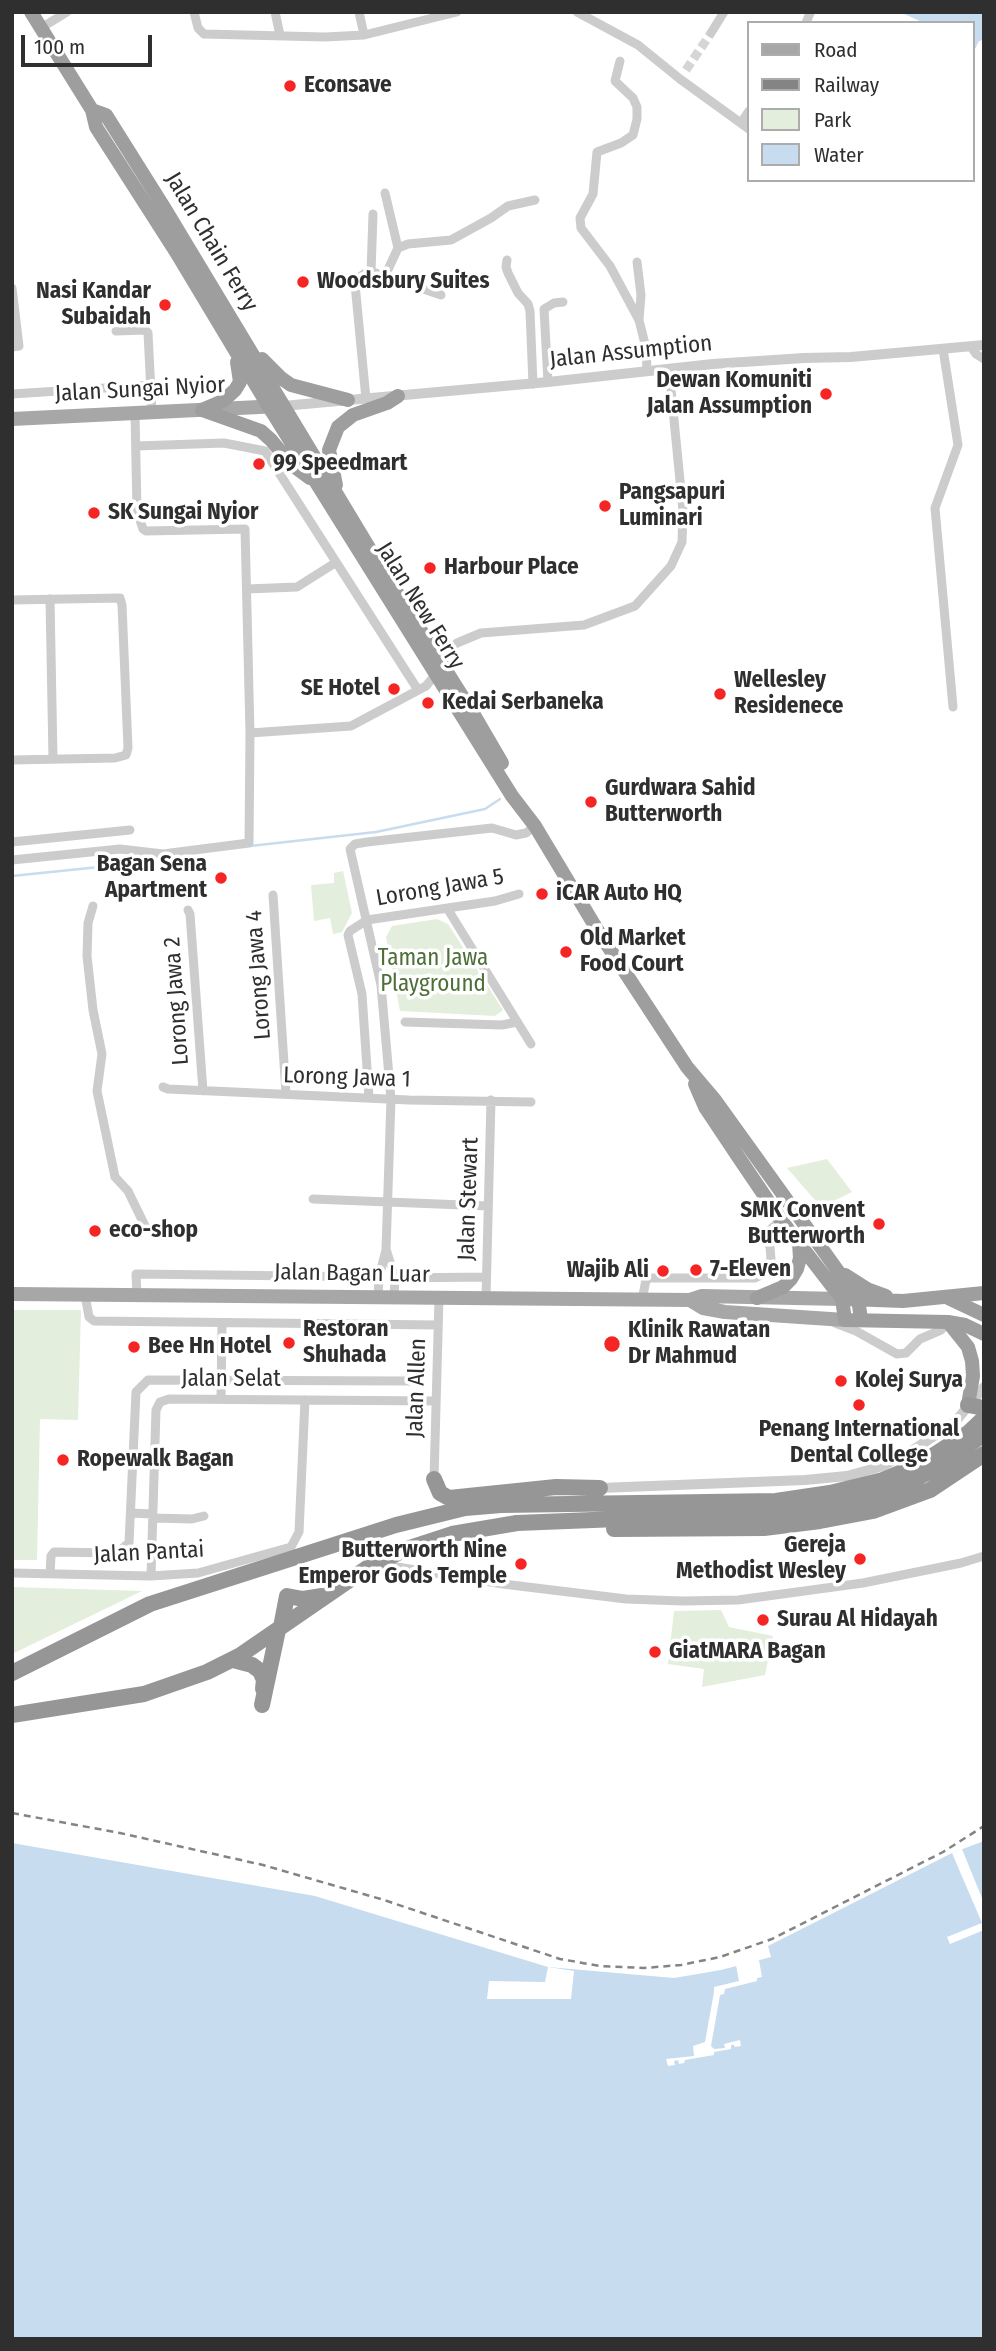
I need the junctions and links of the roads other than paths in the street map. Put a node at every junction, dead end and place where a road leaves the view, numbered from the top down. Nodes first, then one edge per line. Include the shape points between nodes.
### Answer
1 (31, 12) edge
2 (67, 12) edge
3 (194, 12) edge
4 (275, 12) edge
5 (359, 12) edge
6 (457, 12) edge
7 (577, 12) edge
8 (724, 12) edge
9 (41, 28) junction
10 (711, 33) tunnel mouth
11 (280, 35) junction
12 (364, 36) junction
13 (620, 61) dead end
14 (686, 70) tunnel mouth
15 (680, 79) junction
16 (92, 110) junction
17 (745, 126) edge
18 (385, 193) dead end
19 (536, 200) dead end
20 (373, 214) dead end
21 (398, 248) junction
22 (507, 260) dead end
23 (637, 262) dead end
24 (371, 273) junction
25 (385, 276) junction
26 (12, 288) edge
27 (441, 295) dead end
28 (563, 302) dead end
29 (639, 320) junction
30 (116, 331) dead end
31 (227, 338) junction
32 (246, 344) junction
33 (984, 345) edge
34 (12, 347) edge
35 (971, 347) junction
36 (943, 349) junction
37 (984, 359) edge
38 (669, 369) junction
39 (647, 372) junction
40 (548, 383) junction
41 (152, 384) junction
42 (533, 384) junction
43 (12, 394) edge
44 (397, 396) junction
45 (366, 399) junction
46 (348, 400) junction
47 (276, 407) junction
48 (202, 410) junction
49 (135, 412) junction
50 (152, 412) junction
51 (12, 419) edge
52 (136, 446) junction
53 (332, 495) junction
54 (335, 563) junction
55 (247, 589) junction
56 (50, 599) junction
57 (12, 600) edge
58 (439, 668) junction
59 (418, 690) junction
60 (953, 707) dead end
61 (250, 733) junction
62 (12, 760) edge
63 (53, 760) junction
64 (535, 827) junction
65 (130, 830) dead end
66 (118, 831) junction
67 (12, 842) edge
68 (120, 849) junction
69 (12, 860) edge
70 (519, 894) dead end
71 (273, 895) dead end
72 (93, 906) dead end
73 (447, 908) junction
74 (188, 910) dead end
75 (367, 920) junction
76 (405, 1022) dead end
77 (517, 1022) junction
78 (531, 1044) dead end
79 (688, 1067) junction
80 (163, 1087) dead end
81 (203, 1091) junction
82 (286, 1094) junction
83 (369, 1098) junction
84 (391, 1099) junction
85 (491, 1100) junction
86 (531, 1102) dead end
87 (313, 1199) dead end
88 (388, 1202) junction
89 (488, 1206) junction
90 (782, 1220) junction
91 (146, 1228) dead end
92 (799, 1243) junction
93 (386, 1250) junction
94 (833, 1265) junction
95 (379, 1277) junction
96 (486, 1277) junction
97 (395, 1278) junction
98 (984, 1293) edge
99 (85, 1295) junction
100 (137, 1295) junction
101 (12, 1296) edge
102 (377, 1297) junction
103 (394, 1297) junction
104 (947, 1297) junction
105 (439, 1298) junction
106 (486, 1298) junction
107 (757, 1298) junction
108 (842, 1299) junction
109 (642, 1300) junction
110 (690, 1300) junction
111 (858, 1300) junction
112 (903, 1301) junction
113 (984, 1315) edge
114 (819, 1318) junction
115 (861, 1319) junction
116 (845, 1320) junction
117 (222, 1322) junction
118 (948, 1322) junction
119 (438, 1325) junction
120 (984, 1335) edge
121 (221, 1380) junction
122 (384, 1381) junction
123 (409, 1381) dead end
124 (984, 1387) edge
125 (221, 1399) junction
126 (305, 1400) junction
127 (383, 1401) junction
128 (436, 1401) junction
129 (976, 1406) edge
130 (984, 1418) edge
131 (984, 1434) edge
132 (984, 1454) edge
133 (434, 1479) junction
134 (600, 1488) junction
135 (761, 1507) junction
136 (465, 1508) junction
137 (131, 1513) junction
138 (153, 1516) junction
139 (204, 1516) dead end
140 (535, 1522) junction
141 (396, 1525) junction
142 (984, 1556) edge
143 (367, 1567) junction
144 (12, 1573) edge
145 (50, 1574) junction
146 (151, 1576) junction
147 (280, 1629) junction
148 (233, 1660) junction
149 (12, 1673) edge
150 (12, 1715) edge

1 - 9 highway, Jalan Chain Ferry
2 - 9 street
3 - 11 street via 204,34
4 - 11 street
5 - 12 street
6 - 12 street
7 - 15 street via 638,45
8 - 10 street
9 - 16 highway, Jalan Chain Ferry
11 - 12 street
13 - 29 street via 615,81 634,98 634,135 597,152 593,194 580,218 581,228 610,266
14 - 15 street
15 - 17 street
16 - 31 highway, Jalan Chain Ferry via 96,127
16 - 32 highway, Jalan Chain Ferry via 106,116
18 - 21 street
19 - 21 street via 508,206 451,240
20 - 24 street
21 - 25 street
22 - 42 street via 508,273 530,311
23 - 29 street
24 - 25 street
24 - 45 street via 360,274 355,284
25 - 27 street
26 - 34 street via 19,346
28 - 40 street via 544,309
29 - 39 street
30 - 41 street via 148,333
31 - 47 highway, Jalan Chain Ferry
31 - 48 highway via 240,382 229,397
32 - 46 highway via 291,384
32 - 47 highway, Jalan Chain Ferry
33 - 35 street, Jalan Assumption
35 - 36 street, Jalan Assumption
35 - 37 street
36 - 38 street, Jalan Assumption
36 - 60 street via 958,445 935,508
38 - 39 street, Jalan Assumption
38 - 58 street via 684,510 682,542 671,566 635,606 584,625 481,632 457,643
39 - 40 street, Jalan Assumption
40 - 42 street, Jalan Assumption
41 - 43 street
41 - 50 street
42 - 44 street, Jalan Assumption
44 - 45 street, Jalan Assumption
44 - 53 highway via 353,415 338,427 329,450
45 - 46 street, Jalan Assumption
46 - 47 street, Jalan Assumption
47 - 48 main road, Jalan Sungai Nyior
47 - 53 highway, Jalan New Ferry
48 - 50 main road, Jalan Sungai Nyior
48 - 53 highway via 266,435 291,464
49 - 50 main road, Jalan Sungai Nyior
49 - 51 main road, Jalan Sungai Nyior
49 - 52 street
52 - 54 street, Jalan New Ferry via 224,443 265,451
52 - 55 street via 140,526 146,531 245,529
53 - 58 highway, Jalan New Ferry
54 - 55 street via 297,587
54 - 59 street, Jalan New Ferry
55 - 61 street
56 - 57 street
56 - 63 street
56 - 63 street via 120,598 128,748 126,755 115,758
58 - 59 street
58 - 64 highway, Jalan New Ferry via 512,796
59 - 61 street via 351,726
61 - 68 street via 249,843 163,854
62 - 63 street
64 - 75 street via 516,835 492,828 355,844 350,849
64 - 79 highway, Jalan New Ferry
65 - 66 street
66 - 67 street
66 - 68 street
68 - 69 street
70 - 73 street, Lorong Jawa 5
71 - 82 street, Lorong Jawa 4
72 - 91 street via 87,956 102,1054 97,1091 115,1177 128,1191
73 - 75 street, Lorong Jawa 5
73 - 77 street
74 - 81 street, Lorong Jawa 2
75 - 83 street via 348,935 362,994
75 - 84 street via 381,985
76 - 77 street
77 - 78 street
79 - 90 highway, Jalan New Ferry via 705,1107
79 - 94 highway, Jalan New Ferry
80 - 81 street, Lorong Jawa 1
81 - 82 street, Lorong Jawa 1
82 - 83 street, Lorong Jawa 1
83 - 84 street, Lorong Jawa 1
84 - 85 street, Lorong Jawa 1
84 - 88 street
85 - 86 street, Lorong Jawa 1
85 - 89 street, Jalan Stewart
87 - 88 street
88 - 89 street
88 - 93 street
89 - 96 street, Jalan Stewart
90 - 92 highway, Jalan New Ferry
90 - 109 street via 764,1235 771,1259 763,1274 755,1278 650,1278
92 - 107 highway via 800,1258 791,1279
92 - 108 highway, Jalan New Ferry
93 - 95 street
93 - 97 street
94 - 111 highway, Jalan New Ferry
94 - 112 highway via 867,1289
95 - 100 street via 136,1274
95 - 102 street
96 - 97 street
96 - 106 street, Jalan Stewart
97 - 103 street
98 - 104 highway
99 - 100 main road, Jalan Bagan Luar
99 - 101 main road, Jalan Bagan Luar
99 - 117 street via 94,1321
100 - 102 main road, Jalan Bagan Luar
102 - 103 main road, Jalan Bagan Luar
103 - 105 main road, Jalan Bagan Luar
104 - 112 highway
104 - 113 highway
105 - 106 main road, Jalan Bagan Luar
105 - 119 street, Jalan Allen
106 - 109 main road, Jalan Bagan Luar
107 - 108 main road, Jalan Bagan Luar
107 - 110 main road, Jalan Bagan Luar via 702,1296
108 - 111 highway
108 - 116 highway, Jalan New Ferry
109 - 110 main road, Jalan Bagan Luar
110 - 114 main road, Jalan Bagan Luar via 725,1312
111 - 112 highway
111 - 115 highway, Jalan New Ferry
114 - 116 main road, Jalan Bagan Luar
114 - 118 street via 856,1331 897,1354 906,1353
115 - 116 highway
115 - 118 highway
117 - 119 street
117 - 121 street
118 - 120 highway
118 - 129 highway via 968,1347
119 - 128 street, Jalan Allen
121 - 122 street
121 - 125 street
121 - 137 street via 152,1379 137,1390
122 - 123 street
122 - 127 street
124 - 129 street
125 - 126 street, Jalan Selat
125 - 138 street, Jalan Selat via 160,1402 156,1410
126 - 127 street, Jalan Selat
126 - 146 street, Jalan Pantai via 295,1544 212,1570
127 - 128 street, Jalan Selat
128 - 133 street, Jalan Allen
129 - 134 street via 883,1466 847,1476
130 - 135 highway via 944,1449 892,1477
131 - 135 highway via 905,1485 867,1498 828,1507
132 - 140 highway via 930,1490 888,1507 820,1521 748,1529 610,1528
133 - 134 highway via 440,1493 449,1498 556,1487
133 - 141 highway via 427,1506
134 - 136 highway
135 - 136 highway via 547,1503
135 - 140 highway
136 - 141 highway
137 - 138 street
137 - 145 street via 130,1540 120,1551 54,1552
138 - 139 street
138 - 146 street, Jalan Selat
140 - 143 highway via 453,1534
141 - 149 highway via 150,1604
142 - 143 street via 863,1583 710,1601 626,1599 391,1566
143 - 147 highway
144 - 145 street, Jalan Pantai
145 - 146 street, Jalan Pantai
147 - 148 highway
147 - 148 highway via 262,1705 260,1671
148 - 150 highway via 144,1694

